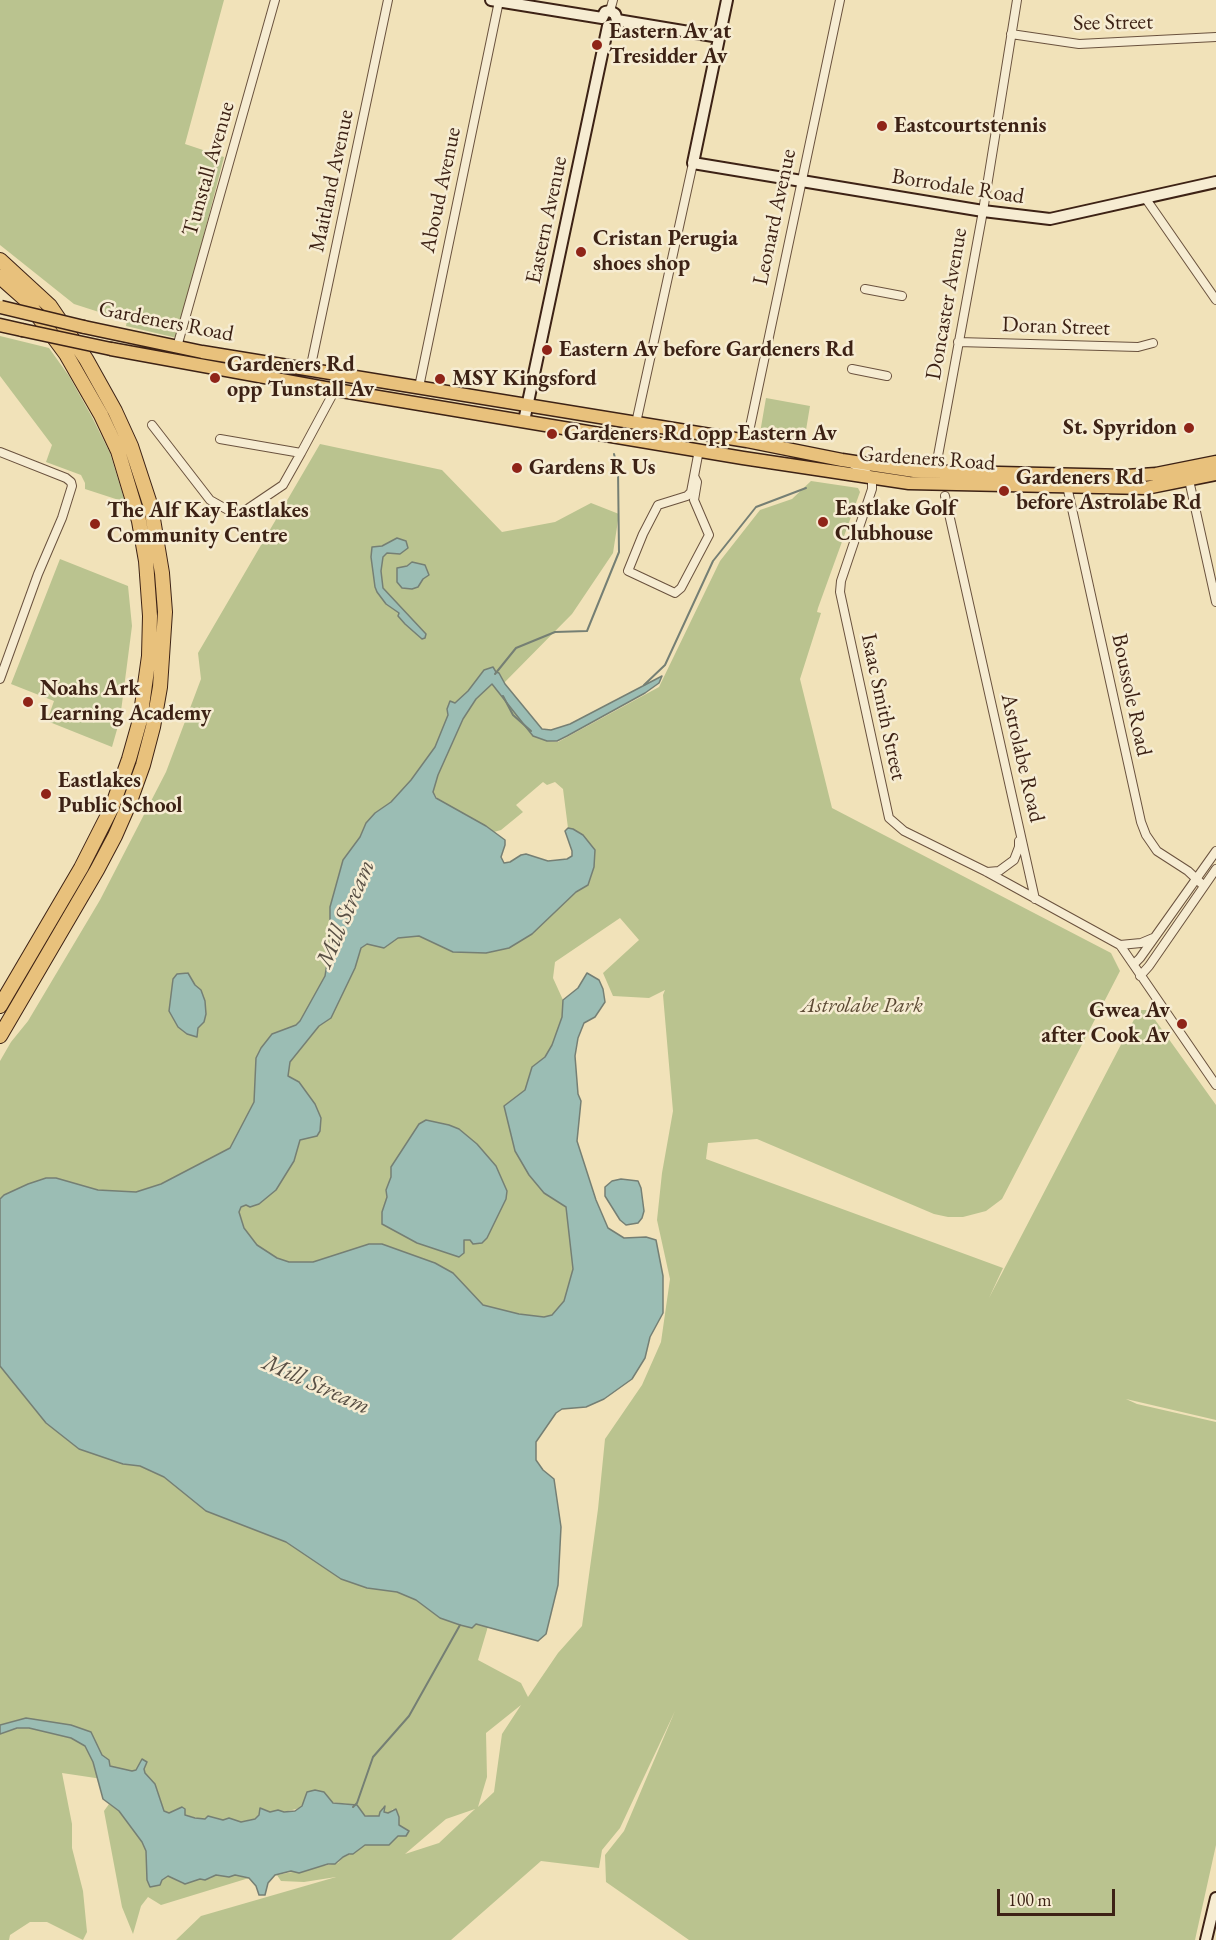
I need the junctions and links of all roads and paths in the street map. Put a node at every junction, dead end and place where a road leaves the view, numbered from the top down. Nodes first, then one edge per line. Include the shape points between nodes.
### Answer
1 (275, 0) edge
2 (388, 0) edge
3 (727, 0) edge
4 (840, 0) edge
5 (1017, 0) edge
6 (495, 1) edge
7 (610, 15) edge
8 (1011, 34) junction
9 (718, 37) junction
10 (1216, 37) edge
11 (693, 164) junction
12 (800, 181) junction
13 (1216, 182) edge
14 (1146, 199) junction
15 (983, 211) junction
16 (0, 260) edge
17 (0, 277) edge
18 (865, 289) dead end
19 (902, 296) dead end
20 (1216, 300) edge
21 (1, 307) edge
22 (0, 325) edge
23 (958, 342) junction
24 (1153, 343) dead end
25 (177, 347) junction
26 (852, 369) dead end
27 (310, 370) junction
28 (344, 375) junction
29 (887, 376) dead end
30 (419, 387) junction
31 (336, 390) junction
32 (528, 405) junction
33 (524, 421) junction
34 (636, 423) junction
35 (152, 425) dead end
36 (220, 439) dead end
37 (747, 441) junction
38 (699, 450) junction
39 (0, 452) edge
40 (301, 453) junction
41 (842, 460) junction
42 (1216, 462) edge
43 (935, 472) junction
44 (1216, 474) edge
45 (695, 478) junction
46 (872, 479) junction
47 (1189, 480) junction
48 (1067, 486) junction
49 (945, 496) dead end
50 (1216, 602) edge
51 (0, 679) edge
52 (1019, 827) junction
53 (1216, 851) edge
54 (1216, 869) edge
55 (987, 872) junction
56 (1196, 879) junction
57 (1204, 886) junction
58 (1035, 899) junction
59 (1155, 938) junction
60 (1120, 945) junction
61 (1134, 964) junction
62 (1140, 976) junction
63 (0, 1006) edge
64 (0, 1035) edge
65 (1216, 1085) edge
66 (1216, 1898) edge
67 (1206, 1940) edge

1 - 25 street, Tunstall Avenue
2 - 27 street, Maitland Avenue
3 - 9 street
4 - 12 street, Leonard Avenue
5 - 8 street, Doncaster Avenue
6 - 7 street
6 - 30 street, Aboud Avenue
7 - 9 street
7 - 32 street, Eastern Avenue
8 - 10 street, See Street via 1079,44
8 - 15 street, Doncaster Avenue
9 - 11 street
11 - 12 street, Borrodale Road
11 - 34 street
12 - 15 street, Borrodale Road
12 - 37 street, Leonard Avenue
13 - 14 street, Borrodale Road
14 - 15 street, Borrodale Road via 1050,219
14 - 20 street
15 - 23 street, Doncaster Avenue
16 - 64 highway via 50,306 86,359 119,420 151,507 165,612 153,727 129,804 97,870
17 - 63 highway via 26,300 66,354 118,451 139,521 150,616 140,720 112,807
18 - 19 street
21 - 25 main road, Gardeners Road, bridge
22 - 31 main road, Gardeners Road, bridge via 111,350
23 - 24 street, Doran Street via 1138,347
23 - 43 street, Doncaster Avenue
25 - 27 main road, Gardeners Road
26 - 29 street
27 - 28 main road, Gardeners Road
28 - 30 main road, Gardeners Road
28 - 31 street
30 - 32 main road, Gardeners Road
31 - 33 main road, Gardeners Road
31 - 40 street
32 - 33 street, Eastern Avenue
32 - 34 main road, Gardeners Road
33 - 38 main road, Gardeners Road
34 - 37 main road, Gardeners Road
35 - 40 street via 210,500 235,514 283,485
36 - 40 street
37 - 41 main road, Gardeners Road
38 - 45 street
38 - 46 main road, Gardeners Road
39 - 51 street via 66,478 72,491
41 - 43 main road, Gardeners Road
41 - 46 street via 864,470
42 - 43 main road, Gardeners Road via 1132,476
44 - 47 main road, Gardeners Road
45 - 45 street via 694,500 709,535 675,593 628,571 658,505 687,496
46 - 48 main road, Gardeners Road
46 - 55 street, Isaac Smith Street via 840,592 889,818 903,831
47 - 48 main road, Gardeners Road via 1146,488
47 - 50 street
48 - 56 street, Boussole Road via 1141,822 1157,851
49 - 52 street, Astrolabe Road
52 - 55 street via 1019,848 1014,860 999,871
52 - 58 street, Astrolabe Road
53 - 56 street
54 - 57 street
55 - 58 street, Isaac Smith Street
56 - 57 street, Boussole Road
56 - 59 street
57 - 62 street
58 - 60 street
59 - 60 street
59 - 61 street
60 - 61 street
61 - 62 street
62 - 65 street
66 - 67 street

